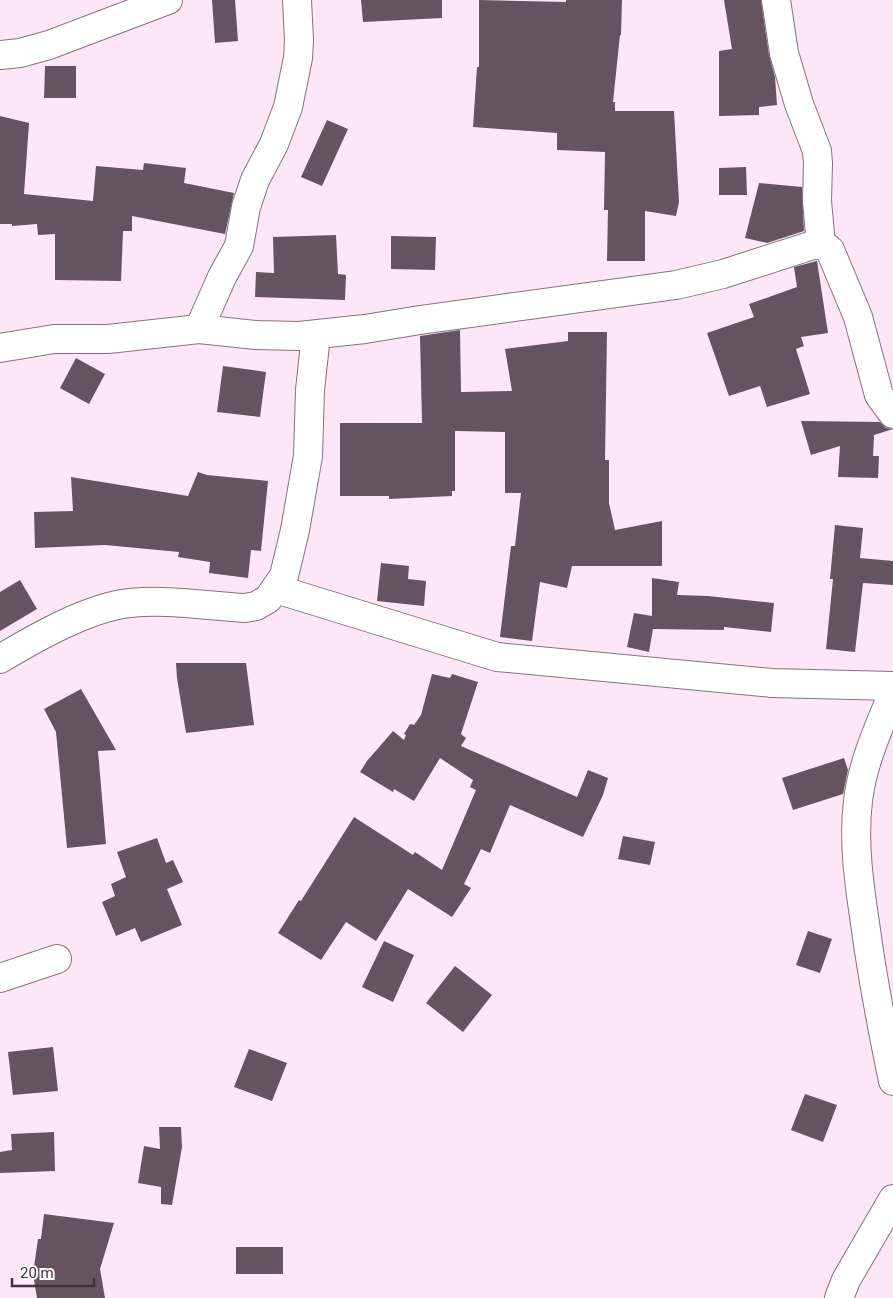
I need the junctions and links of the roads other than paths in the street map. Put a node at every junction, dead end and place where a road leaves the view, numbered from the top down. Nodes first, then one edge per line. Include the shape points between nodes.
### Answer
1 (168, 0) edge
2 (296, 0) edge
3 (776, 0) edge
4 (0, 55) edge
5 (821, 245) junction
6 (199, 329) junction
7 (316, 335) junction
8 (0, 348) edge
9 (893, 414) edge
10 (276, 589) junction
11 (0, 659) edge
12 (893, 686) edge
13 (893, 692) edge
14 (57, 959) dead end
15 (0, 978) edge
16 (893, 1081) edge
17 (893, 1199) edge
18 (839, 1298) edge

1 - 4 street via 49,45
2 - 6 street via 298,58 288,107 255,180 239,246
3 - 5 street via 784,53 817,151
5 - 7 street via 676,285
5 - 9 street via 830,250 850,294 879,396
6 - 7 street via 256,335
6 - 8 street via 108,338 54,338
7 - 10 street via 308,456 284,576
10 - 11 street via 268,599 245,608 161,602 111,607 75,620
10 - 12 street via 497,657 772,683
13 - 16 street via 862,777 856,820 862,902 879,1015
14 - 15 street
17 - 18 street

